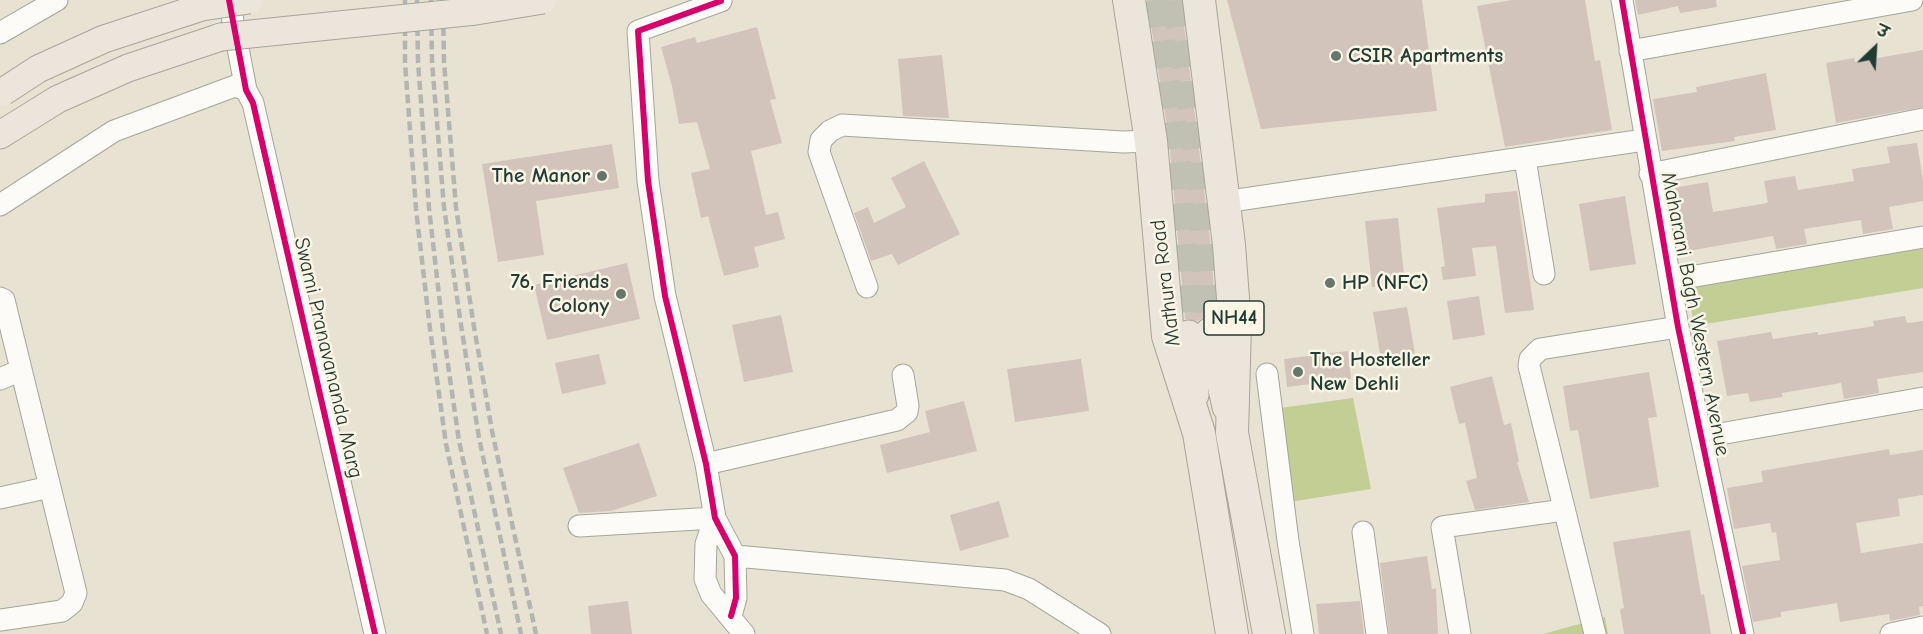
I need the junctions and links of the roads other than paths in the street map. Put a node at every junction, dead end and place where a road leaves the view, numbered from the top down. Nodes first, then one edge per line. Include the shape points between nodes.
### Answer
1 (57, 0) edge
2 (229, 0) edge
3 (249, 0) edge
4 (543, 0) edge
5 (1199, 0) edge
6 (1622, 0) edge
7 (1912, 0) edge
8 (721, 1) edge
9 (1128, 7) edge
10 (0, 33) edge
11 (1630, 51) junction
12 (246, 90) junction
13 (1, 93) edge
14 (1923, 119) edge
15 (0, 135) edge
16 (1151, 141) junction
17 (1644, 141) junction
18 (1525, 159) junction
19 (1650, 174) junction
20 (1224, 202) junction
21 (0, 205) edge
22 (1923, 237) edge
23 (1544, 274) dead end
24 (1672, 280) junction
25 (867, 287) dead end
26 (0, 298) edge
27 (1678, 327) junction
28 (21, 370) junction
29 (1267, 374) dead end
30 (903, 375) dead end
31 (0, 379) edge
32 (1923, 398) edge
33 (1199, 432) junction
34 (1232, 433) junction
35 (1703, 437) junction
36 (706, 464) junction
37 (50, 487) junction
38 (0, 498) edge
39 (1564, 510) junction
40 (715, 518) junction
41 (579, 526) dead end
42 (1363, 532) dead end
43 (735, 556) junction
44 (731, 616) junction
45 (0, 620) edge
46 (1923, 627) edge
47 (375, 634) edge
48 (744, 634) edge
49 (1100, 634) edge
50 (1232, 634) edge
51 (1269, 634) edge
52 (1303, 634) edge
53 (1377, 634) edge
54 (1460, 634) edge
55 (1594, 634) edge
56 (1743, 634) edge
57 (1892, 634) edge

1 - 10 street
2 - 12 street, Swami Pranavananda Marg
3 - 13 main road, bridge via 202,7 104,39 38,69
4 - 15 main road, bridge via 476,11 221,36 128,68 58,99
5 - 20 highway, NH44
6 - 11 street, Maharani Bagh Western Avenue
7 - 11 street
8 - 36 street via 638,31 648,182 663,285
9 - 16 highway, Mathura Road
11 - 17 street, Maharani Bagh Western Avenue
12 - 21 street via 235,86 114,131
12 - 47 street, Swami Pranavananda Marg
14 - 19 street
16 - 25 street via 842,125 830,130 821,140 819,152
16 - 33 highway, Mathura Road via 1168,336
17 - 18 street
17 - 19 street, Maharani Bagh Western Avenue
18 - 20 street
18 - 23 street
19 - 24 street, Maharani Bagh Western Avenue
20 - 34 highway, NH44 via 1234,325
22 - 24 street
24 - 27 street, Maharani Bagh Western Avenue
26 - 28 street via 4,300
27 - 35 street, Maharani Bagh Western Avenue
27 - 39 street via 1540,349 1533,354 1528,366
28 - 31 street
28 - 37 street
29 - 52 street
30 - 36 street via 908,406 897,420
32 - 35 street
33 - 34 main road via 1199,333
33 - 50 highway, Mathura Road
34 - 51 highway, NH44
35 - 56 street, Maharani Bagh Western Avenue
36 - 40 street
37 - 38 street
37 - 45 street via 76,593 62,611
39 - 54 street via 1442,527
39 - 55 street
40 - 41 street
40 - 43 street
40 - 44 street via 706,544 705,579 711,594
42 - 53 street
43 - 44 street via 736,598
43 - 49 street via 1005,580 1029,589
44 - 48 street
46 - 57 street

